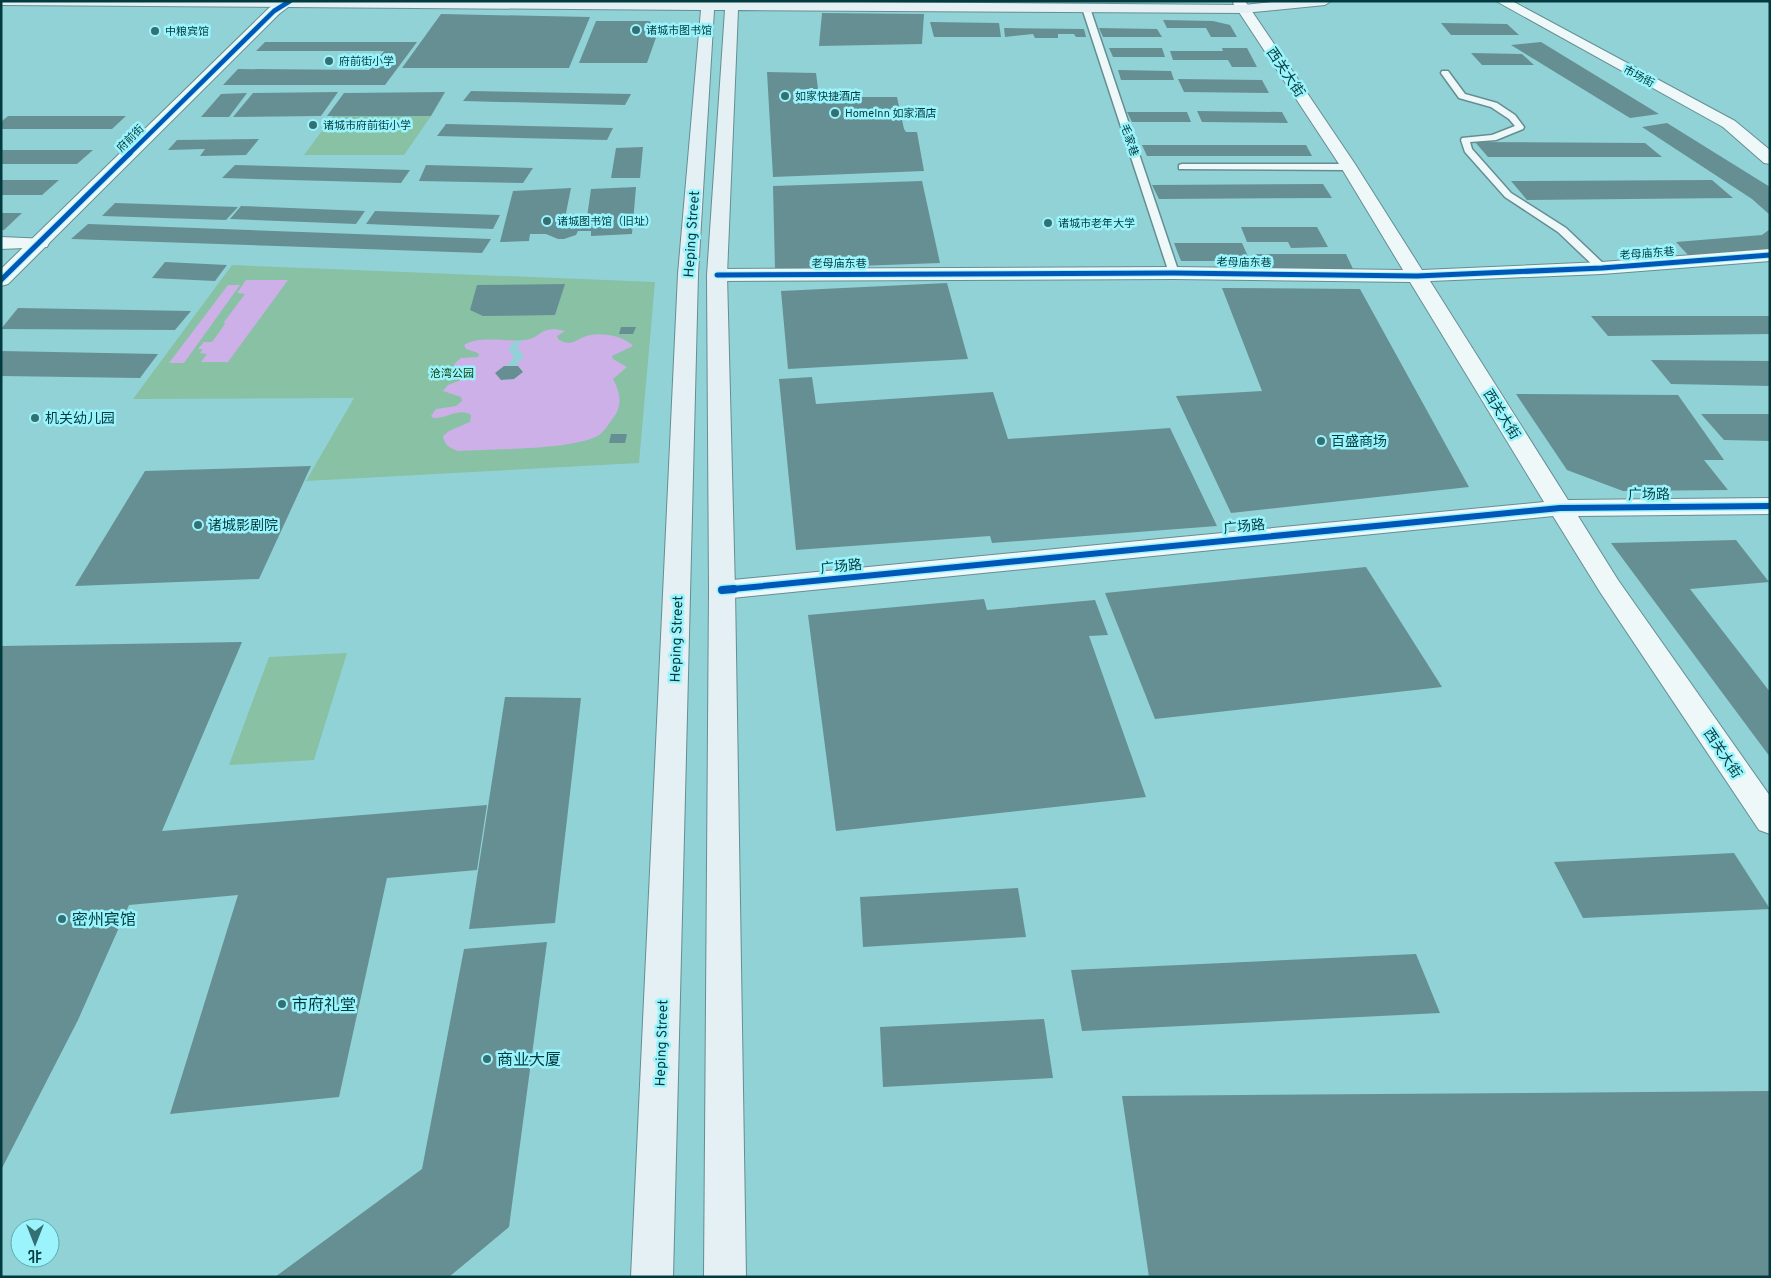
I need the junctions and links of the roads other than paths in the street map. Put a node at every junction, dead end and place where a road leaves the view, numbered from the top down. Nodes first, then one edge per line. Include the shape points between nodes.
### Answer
1 (1, 1) edge
2 (868, 1) edge
3 (1325, 1) edge
4 (1502, 1) edge
5 (281, 4) edge
6 (719, 4) edge
7 (1245, 4) edge
8 (1086, 8) junction
9 (1445, 73) dead end
10 (1770, 159) edge
11 (1182, 167) dead end
12 (1349, 167) junction
13 (1, 243) edge
14 (40, 243) junction
15 (1770, 255) edge
16 (1602, 268) junction
17 (1174, 273) junction
18 (717, 275) junction
19 (1417, 276) junction
20 (1, 280) edge
21 (1770, 506) edge
22 (1560, 508) junction
23 (722, 590) junction
24 (1770, 821) edge
25 (652, 1277) edge
26 (725, 1277) edge

1 - 5 main road
2 - 7 main road
3 - 7 main road
4 - 10 street, 市场街 via 1729,124
5 - 6 main road
5 - 14 street, 府前街
6 - 8 main road
6 - 18 main road, Heping Street
6 - 25 main road, Heping Street via 688,274
7 - 8 main road
7 - 12 street, 西关大街
8 - 17 lane, 毛家巷
9 - 16 lane via 1462,96 1494,106 1512,117 1520,127 1493,138 1465,140 1472,155 1508,195 1562,230
11 - 12 lane
12 - 19 street, 西关大街
13 - 14 street
14 - 20 street, 府前街
15 - 16 street, 老母庙东巷
16 - 19 street, 老母庙东巷
17 - 18 street, 老母庙东巷
17 - 19 street, 老母庙东巷
18 - 23 main road, Heping Street
19 - 22 street, 西关大街
21 - 22 street, 广场路
22 - 23 street, 广场路
22 - 24 street, 西关大街 via 1609,586
23 - 26 main road, Heping Street

